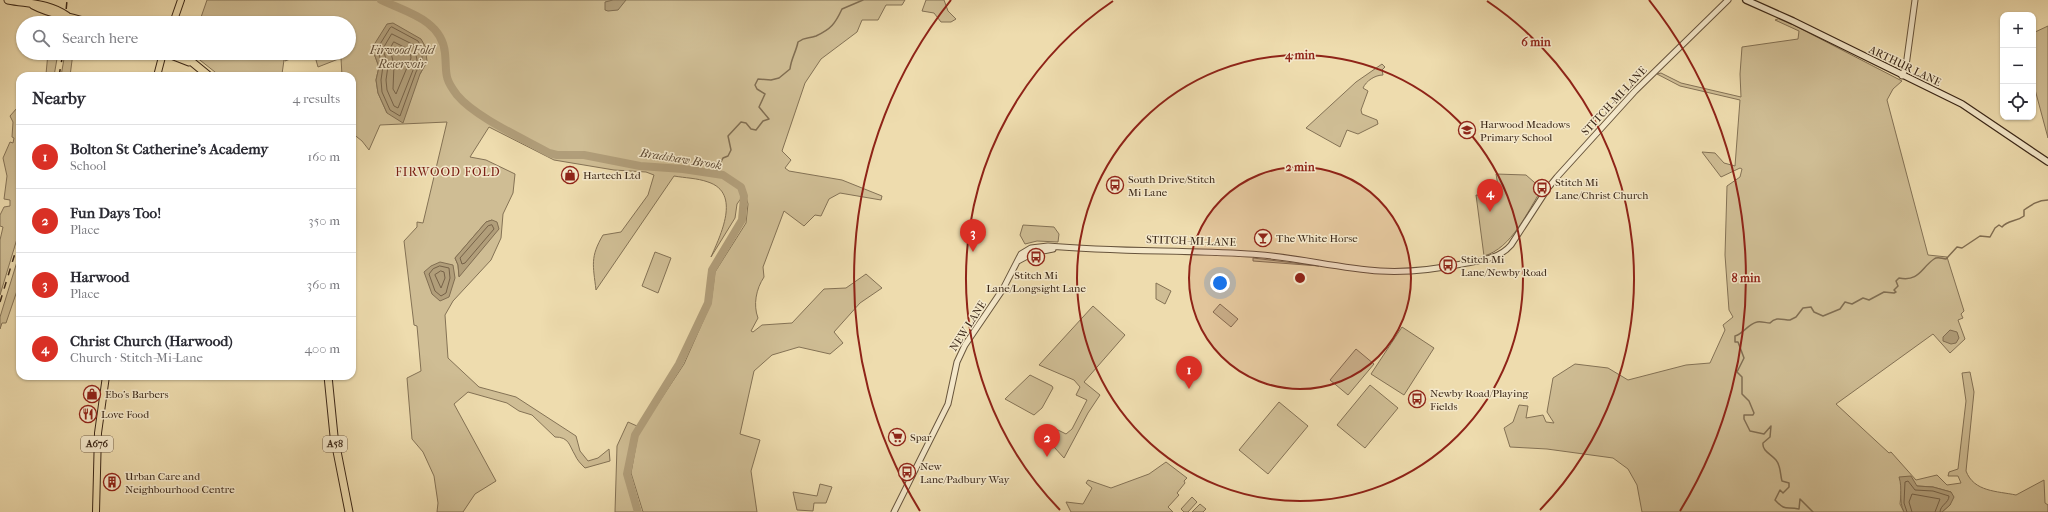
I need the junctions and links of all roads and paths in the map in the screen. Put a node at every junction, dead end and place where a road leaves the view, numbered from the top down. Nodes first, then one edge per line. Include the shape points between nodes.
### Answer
1 (8, 0) edge
2 (181, 0) edge
3 (1728, 0) edge
4 (1746, 0) edge
5 (1914, 0) edge
6 (67, 16) edge
7 (175, 16) edge
8 (163, 60) edge
9 (184, 60) edge
10 (190, 60) edge
11 (195, 64) junction
12 (158, 72) edge
13 (204, 72) edge
14 (1902, 76) junction
15 (2048, 162) edge
16 (1017, 262) joint
17 (105, 380) edge
18 (328, 380) edge
19 (96, 512) edge
20 (349, 512) edge
21 (894, 512) edge

1 - 6 highway via 31,4 44,11
2 - 7 main road
3 - 16 street, STITCH-MI-LANE via 1630,97 1548,188 1509,248 1491,258 1433,270 1392,272 1263,255 1042,246 1031,248 1021,254
4 - 14 main road, ARTHUR LANE
5 - 14 street via 1906,66
8 - 12 main road
9 - 11 highway
10 - 11 highway
11 - 13 highway
14 - 15 main road, ARTHUR LANE via 1976,112
16 - 21 street, NEW LANE via 1003,289 965,345 957,362 948,404
17 - 19 main road, A676 via 98,433
18 - 20 highway, A58 via 334,436

